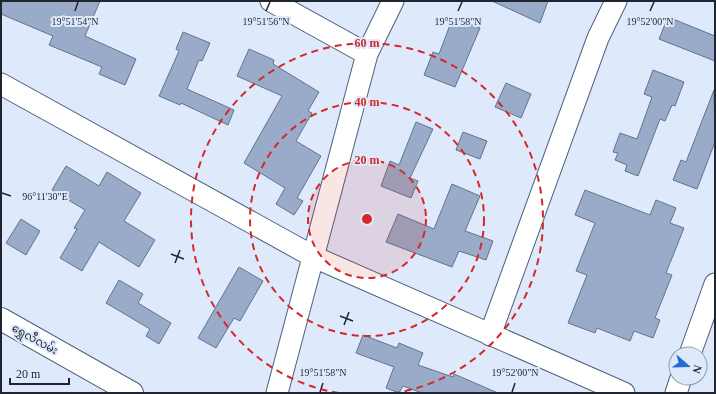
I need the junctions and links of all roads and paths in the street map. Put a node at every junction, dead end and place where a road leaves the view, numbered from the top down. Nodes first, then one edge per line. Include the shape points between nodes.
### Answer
1 (271, 1) edge
2 (393, 1) edge
3 (616, 1) edge
4 (367, 54) junction
5 (1, 84) edge
6 (314, 257) junction
7 (715, 284) edge
8 (1, 319) edge
9 (490, 334) junction
10 (693, 346) edge
11 (132, 393) edge
12 (276, 393) edge
13 (624, 393) edge

1 - 4 street
2 - 4 street
3 - 9 street via 598,38
4 - 6 street
5 - 6 street
6 - 9 street
6 - 12 street
7 - 10 street
8 - 11 street, ရွှေလီလမ်း
9 - 13 street

